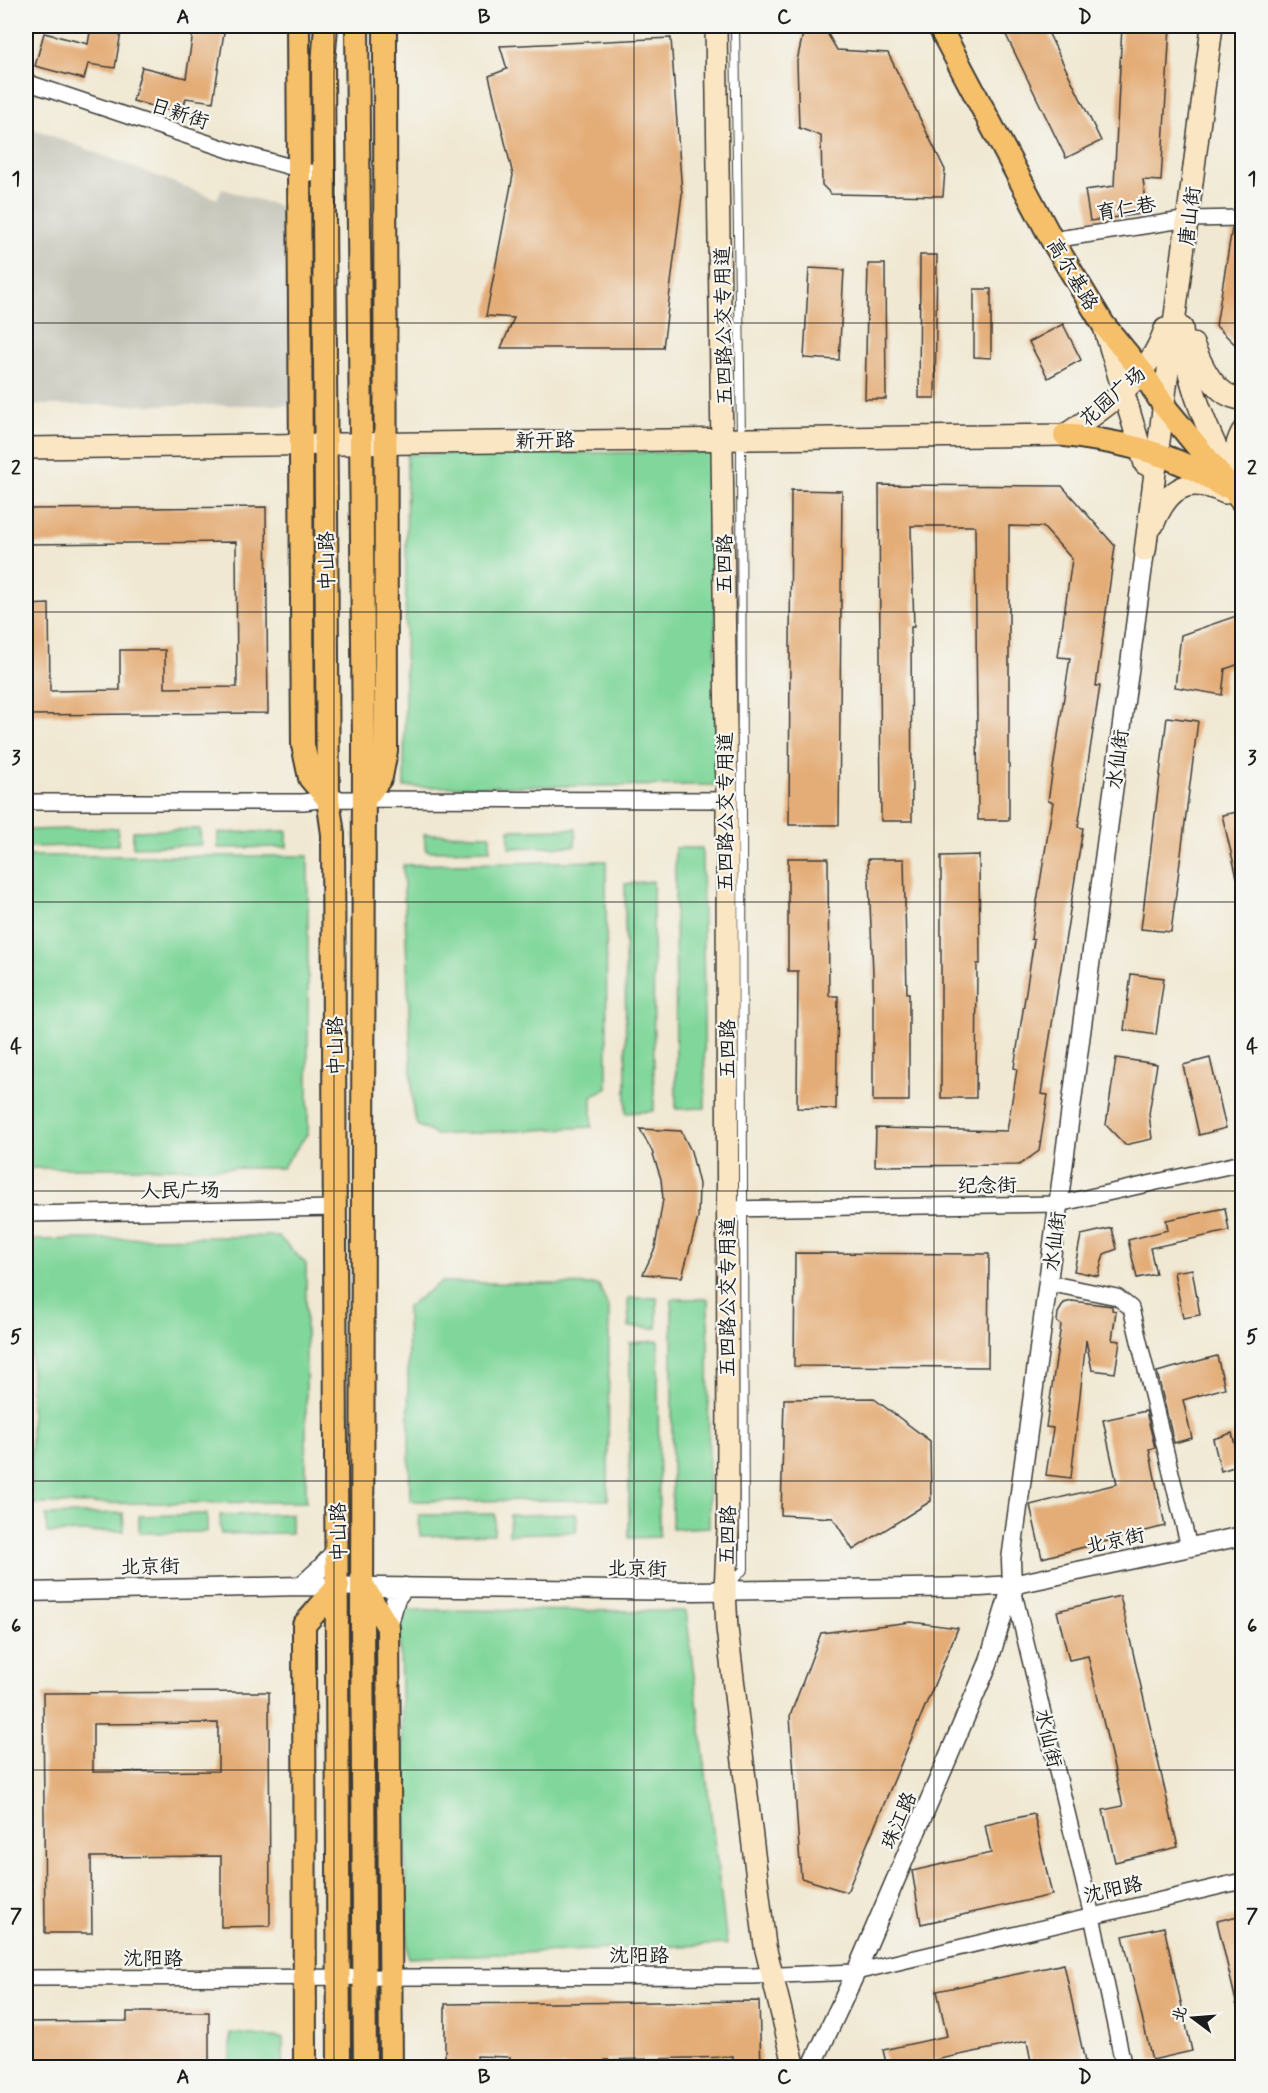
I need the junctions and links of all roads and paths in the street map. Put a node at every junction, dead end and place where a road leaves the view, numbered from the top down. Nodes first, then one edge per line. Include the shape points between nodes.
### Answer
1 (298, 26) edge
2 (326, 26) edge
3 (357, 26) edge
4 (385, 26) edge
5 (716, 26) edge
6 (735, 26) edge
7 (939, 26) edge
8 (1212, 26) edge
9 (26, 82) edge
10 (301, 171) junction
11 (324, 177) junction
12 (359, 211) junction
13 (1242, 218) edge
14 (1189, 219) junction
15 (1052, 240) junction
16 (1179, 285) junction
17 (385, 297) junction
18 (1103, 324) junction
19 (1143, 373) junction
20 (1125, 390) junction
21 (1242, 399) edge
22 (1164, 406) junction
23 (1242, 432) edge
24 (1065, 435) junction
25 (732, 437) junction
26 (385, 441) junction
27 (324, 444) junction
28 (362, 444) junction
29 (300, 445) junction
30 (26, 448) edge
31 (1149, 451) junction
32 (1242, 500) edge
33 (1145, 551) junction
34 (328, 799) junction
35 (364, 800) junction
36 (727, 800) junction
37 (26, 802) edge
38 (1242, 1163) edge
39 (1058, 1204) junction
40 (336, 1208) junction
41 (735, 1209) junction
42 (26, 1214) edge
43 (1048, 1283) junction
44 (1242, 1536) edge
45 (1189, 1547) junction
46 (338, 1548) junction
47 (1012, 1585) junction
48 (301, 1586) junction
49 (338, 1586) junction
50 (363, 1586) junction
51 (405, 1587) junction
52 (724, 1590) junction
53 (26, 1592) edge
54 (388, 1627) junction
55 (1242, 1881) edge
56 (1092, 1916) junction
57 (856, 1972) junction
58 (770, 1975) junction
59 (365, 1977) junction
60 (26, 1978) edge
61 (304, 1978) junction
62 (390, 1978) junction
63 (339, 1979) junction
64 (305, 2067) edge
65 (339, 2067) edge
66 (365, 2067) edge
67 (391, 2067) edge
68 (795, 2067) edge
69 (811, 2067) edge
70 (1124, 2067) edge

1 - 10 main road
2 - 11 main road, 中山路
3 - 12 main road, 中山路
4 - 17 main road
5 - 25 main road, 五四路
6 - 25 lane, 五四路公交专用道
7 - 15 main road, 高尔基路
8 - 14 main road, 唐山街
9 - 10 street, 日新街
10 - 11 street, 日新街
10 - 29 main road
11 - 27 main road, 中山路
12 - 17 main road
12 - 28 main road, 中山路
13 - 14 street, 育仁巷
14 - 15 street, 育仁巷
14 - 16 main road, 唐山街
15 - 18 main road, 高尔基路
16 - 19 main road, 花园广场 via 1157,352
16 - 21 main road via 1200,362 1222,391
16 - 22 main road, 唐山街
16 - 32 main road via 1183,349 1194,387 1212,439
17 - 26 main road
18 - 19 main road, 高尔基路
18 - 20 main road
18 - 24 main road via 1110,377 1105,397
19 - 20 main road, 花园广场
19 - 22 main road, 高尔基路
20 - 24 main road, 花园广场
20 - 31 main road
22 - 31 main road, 水仙街
22 - 32 main road, 高尔基路
23 - 32 main road via 1234,470
24 - 25 main road, 新开路
24 - 31 main road
25 - 26 main road, 新开路
25 - 36 main road, 五四路
25 - 41 lane, 五四路公交专用道
26 - 28 main road, 新开路
26 - 35 main road via 387,751 381,777
27 - 28 main road, 新开路
27 - 29 main road, 新开路
27 - 34 main road, 中山路
28 - 35 main road, 中山路
29 - 30 main road, 新开路
29 - 34 main road via 303,745 310,778
31 - 32 main road via 1193,468
31 - 33 main road, 水仙街
32 - 33 main road via 1208,485 1178,488 1163,504
33 - 39 street, 水仙街
34 - 35 street
34 - 37 street
34 - 40 main road, 中山路 via 333,834
35 - 36 street
35 - 50 main road, 中山路
36 - 41 main road, 五四路
38 - 39 street, 纪念街
39 - 41 street, 纪念街
39 - 43 street, 水仙街
40 - 42 street, 人民广场
40 - 46 main road, 中山路
41 - 52 main road, 五四路
43 - 45 street via 1117,1297 1131,1308
43 - 47 street, 水仙街 via 1011,1560
44 - 45 street, 北京街
45 - 47 street, 北京街
46 - 48 street
46 - 49 main road, 中山路
47 - 52 street, 北京街
47 - 56 street, 水仙街
47 - 57 street, 珠江路 via 988,1664
48 - 49 street, 北京街
48 - 53 street, 北京街
49 - 50 street, 北京街
49 - 61 main road via 304,1625
49 - 63 main road, 中山路
50 - 51 street, 北京街
50 - 54 main road
50 - 59 main road, 中山路
51 - 52 street, 北京街
51 - 54 street via 396,1598
52 - 58 main road, 五四路
54 - 62 main road
55 - 56 street, 沈阳路
56 - 57 street, 沈阳路
56 - 70 street, 水仙街
57 - 58 street, 沈阳路
57 - 69 street, 珠江路
58 - 62 street, 沈阳路
58 - 68 main road, 五四路
59 - 62 street, 沈阳路
59 - 63 street, 沈阳路
59 - 66 main road, 中山路
60 - 61 street, 沈阳路
61 - 63 street, 沈阳路
61 - 64 main road
62 - 67 main road
63 - 65 main road, 中山路

